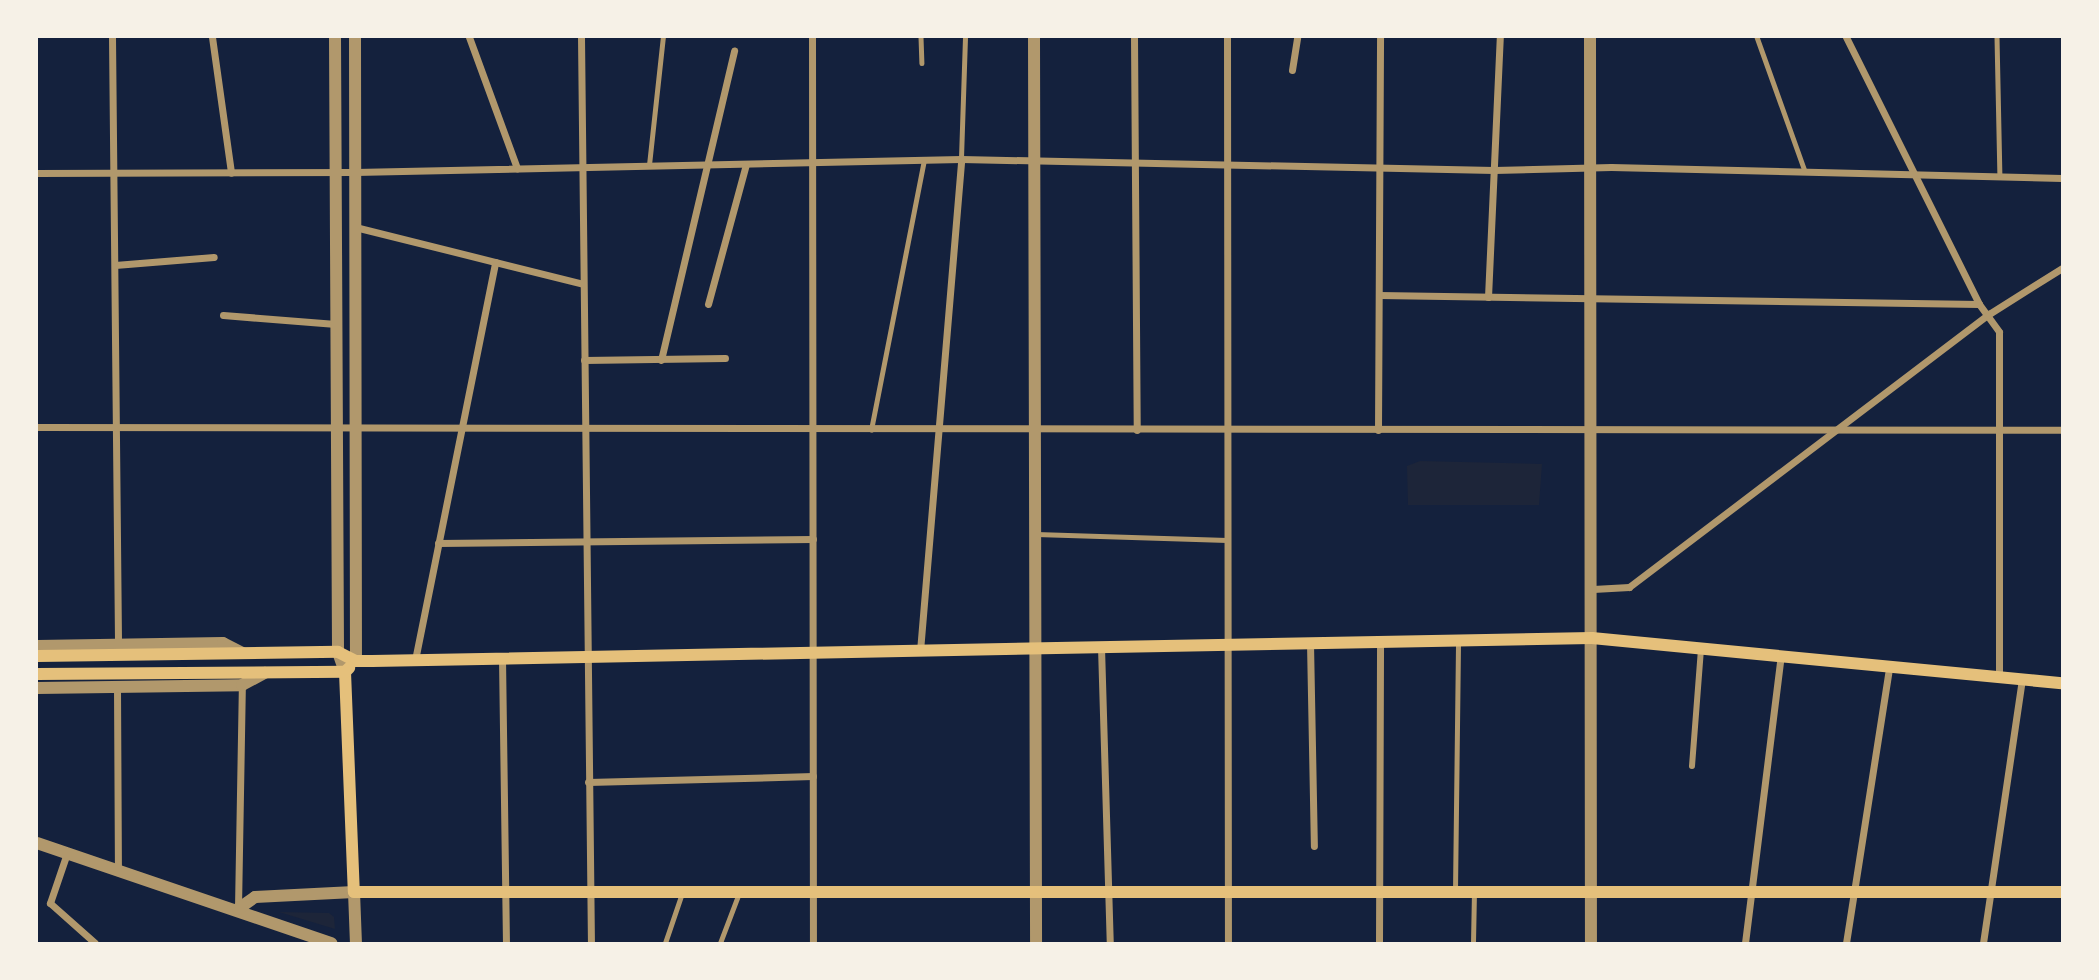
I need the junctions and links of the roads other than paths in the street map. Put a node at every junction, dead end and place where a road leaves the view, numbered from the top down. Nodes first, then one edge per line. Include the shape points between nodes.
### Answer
1 (111, 37) edge
2 (212, 37) edge
3 (335, 37) edge
4 (355, 37) edge
5 (469, 37) edge
6 (581, 37) edge
7 (663, 37) edge
8 (812, 37) edge
9 (921, 37) edge
10 (965, 37) edge
11 (1034, 37) edge
12 (1134, 37) edge
13 (1227, 37) edge
14 (1297, 37) edge
15 (1380, 37) edge
16 (1500, 37) edge
17 (1590, 37) edge
18 (1757, 37) edge
19 (1846, 37) edge
20 (1997, 37) edge
21 (734, 51) dead end
22 (922, 62) dead end
23 (1292, 70) dead end
24 (961, 159) junction
25 (924, 160) junction
26 (1034, 162) junction
27 (812, 163) junction
28 (706, 164) junction
29 (746, 164) junction
30 (1137, 164) junction
31 (649, 165) junction
32 (582, 166) junction
33 (1228, 166) junction
34 (1380, 167) junction
35 (517, 168) junction
36 (1593, 168) junction
37 (1494, 170) junction
38 (335, 172) junction
39 (355, 172) junction
40 (37, 173) edge
41 (114, 173) junction
42 (231, 173) junction
43 (1805, 173) junction
44 (1918, 176) junction
45 (2000, 177) junction
46 (2062, 178) edge
47 (355, 227) junction
48 (214, 257) dead end
49 (495, 262) junction
50 (114, 265) junction
51 (2062, 268) edge
52 (583, 284) junction
53 (1379, 295) junction
54 (1488, 297) junction
55 (1592, 300) junction
56 (708, 304) dead end
57 (1979, 304) junction
58 (1989, 314) junction
59 (223, 315) dead end
60 (336, 324) junction
61 (726, 358) dead end
62 (584, 360) junction
63 (661, 360) junction
64 (37, 427) edge
65 (585, 428) junction
66 (355, 429) junction
67 (460, 429) junction
68 (2001, 429) junction
69 (116, 430) junction
70 (337, 430) junction
71 (813, 430) junction
72 (871, 430) junction
73 (938, 430) junction
74 (1035, 430) junction
75 (1137, 430) junction
76 (1228, 430) junction
77 (1378, 430) junction
78 (1592, 430) junction
79 (1833, 430) junction
80 (2062, 430) edge
81 (1035, 534) junction
82 (813, 539) junction
83 (1228, 540) junction
84 (586, 541) junction
85 (438, 543) junction
86 (1593, 589) junction
87 (1592, 638) junction
88 (1458, 640) junction
89 (1380, 642) junction
90 (1310, 643) junction
91 (118, 645) junction
92 (1228, 645) junction
93 (37, 646) edge
94 (1101, 647) junction
95 (1035, 648) junction
96 (1701, 648) junction
97 (920, 651) junction
98 (338, 652) junction
99 (243, 653) junction
100 (813, 653) junction
101 (37, 656) edge
102 (1781, 656) junction
103 (587, 657) junction
104 (502, 659) junction
105 (415, 660) junction
106 (356, 661) junction
107 (1889, 667) junction
108 (345, 672) junction
109 (265, 673) junction
110 (37, 674) edge
111 (1999, 677) junction
112 (2022, 680) junction
113 (2062, 684) edge
114 (242, 685) junction
115 (37, 688) edge
116 (117, 688) junction
117 (1692, 766) dead end
118 (813, 776) junction
119 (588, 782) junction
120 (37, 843) edge
121 (1314, 846) dead end
122 (67, 852) junction
123 (118, 871) junction
124 (354, 892) junction
125 (506, 892) junction
126 (590, 892) junction
127 (683, 892) junction
128 (739, 892) junction
129 (813, 892) junction
130 (1036, 892) junction
131 (1109, 892) junction
132 (1228, 892) junction
133 (1380, 892) junction
134 (1455, 892) junction
135 (1474, 892) junction
136 (1591, 892) junction
137 (1751, 892) junction
138 (1854, 892) junction
139 (1991, 892) junction
140 (2062, 892) edge
141 (238, 909) junction
142 (95, 943) edge
143 (331, 943) edge
144 (356, 943) edge
145 (506, 943) edge
146 (591, 943) edge
147 (665, 943) edge
148 (720, 943) edge
149 (813, 943) edge
150 (1036, 943) edge
151 (1111, 943) edge
152 (1228, 943) edge
153 (1379, 943) edge
154 (1474, 943) edge
155 (1591, 943) edge
156 (1745, 943) edge
157 (1846, 943) edge
158 (1983, 943) edge

1 - 41 street
2 - 42 street
3 - 38 street
4 - 39 street
5 - 35 street
6 - 32 street
7 - 31 lane
8 - 27 street
9 - 22 lane
10 - 24 lane
11 - 26 street
12 - 30 street
13 - 33 street
14 - 23 street
15 - 34 street
16 - 37 street
17 - 36 street
18 - 43 lane
19 - 44 street
20 - 45 lane
21 - 28 street
24 - 25 street
24 - 26 street
24 - 73 street
25 - 27 street
25 - 72 lane
26 - 30 street
26 - 74 street
27 - 29 street
27 - 71 street
28 - 29 street
28 - 31 street
28 - 63 street
29 - 56 street
30 - 33 street
30 - 75 street
31 - 32 street
32 - 35 street
32 - 52 street
33 - 34 street
33 - 76 street
34 - 37 street
34 - 53 street
35 - 39 street
36 - 37 street
36 - 43 street
36 - 55 street
37 - 54 street
38 - 39 street
38 - 42 street
38 - 60 street
39 - 47 street
40 - 41 street
41 - 42 street
41 - 50 street
43 - 44 street
44 - 45 street
44 - 57 street
45 - 46 street
47 - 49 street
47 - 66 street
48 - 50 street
49 - 52 street
49 - 67 street
50 - 69 street
51 - 58 street
52 - 62 street
53 - 54 street
53 - 77 street
54 - 55 street
55 - 57 street
55 - 78 street
57 - 58 street
58 - 68 street via 1999,332
58 - 79 street
59 - 60 street
60 - 70 street
61 - 63 street
62 - 63 street
62 - 65 street
64 - 69 street
65 - 67 street
65 - 71 street
65 - 84 street
66 - 67 street
66 - 70 street
66 - 106 street
67 - 85 street
68 - 79 street
68 - 80 street
68 - 111 street
69 - 70 street
69 - 91 street
70 - 98 street
71 - 72 street
71 - 82 street
72 - 73 street
73 - 74 street
73 - 97 street
74 - 75 street
74 - 81 street
75 - 76 street
76 - 77 street
76 - 83 street
77 - 78 street
78 - 79 street
78 - 86 street
79 - 86 street via 1629,587
81 - 83 lane
81 - 95 street
82 - 84 street
82 - 100 street
83 - 92 street
84 - 85 street
84 - 103 street
85 - 105 street
86 - 87 street
87 - 88 main road
87 - 96 main road
87 - 136 street
88 - 89 main road
88 - 134 lane
89 - 90 main road
89 - 133 street
90 - 92 main road
90 - 121 street
91 - 93 street
91 - 99 street via 223,643
92 - 94 main road
92 - 132 street
94 - 95 main road
94 - 131 street
95 - 97 main road
95 - 130 street
96 - 102 main road
96 - 117 street
97 - 100 main road
98 - 99 main road
98 - 106 main road
98 - 108 street
99 - 101 main road
100 - 103 main road
100 - 118 street
102 - 107 main road
102 - 137 street
103 - 104 main road
103 - 119 street
104 - 105 main road
104 - 125 street
105 - 106 main road
106 - 108 main road
107 - 111 main road
107 - 138 street
108 - 109 main road
108 - 124 main road
109 - 110 main road
109 - 114 street
111 - 112 main road
112 - 113 main road
112 - 139 street
114 - 116 street
114 - 141 street
115 - 116 street
116 - 123 street
118 - 119 street
118 - 129 street
119 - 126 street
120 - 122 street
122 - 123 street
122 - 142 street via 50,903
123 - 141 street
124 - 125 main road
124 - 141 street via 255,897
124 - 144 street
125 - 126 main road
125 - 145 street
126 - 127 main road
126 - 146 street
127 - 128 main road
127 - 147 lane
128 - 129 main road
128 - 148 lane
129 - 130 main road
129 - 149 street
130 - 131 main road
130 - 150 street
131 - 132 main road
131 - 151 street
132 - 133 main road
132 - 152 street
133 - 134 main road
133 - 153 street
134 - 135 main road
135 - 136 main road
135 - 154 lane
136 - 137 main road
136 - 155 street
137 - 138 main road
137 - 156 street
138 - 139 main road
138 - 157 street
139 - 140 main road
139 - 158 street
141 - 143 street

